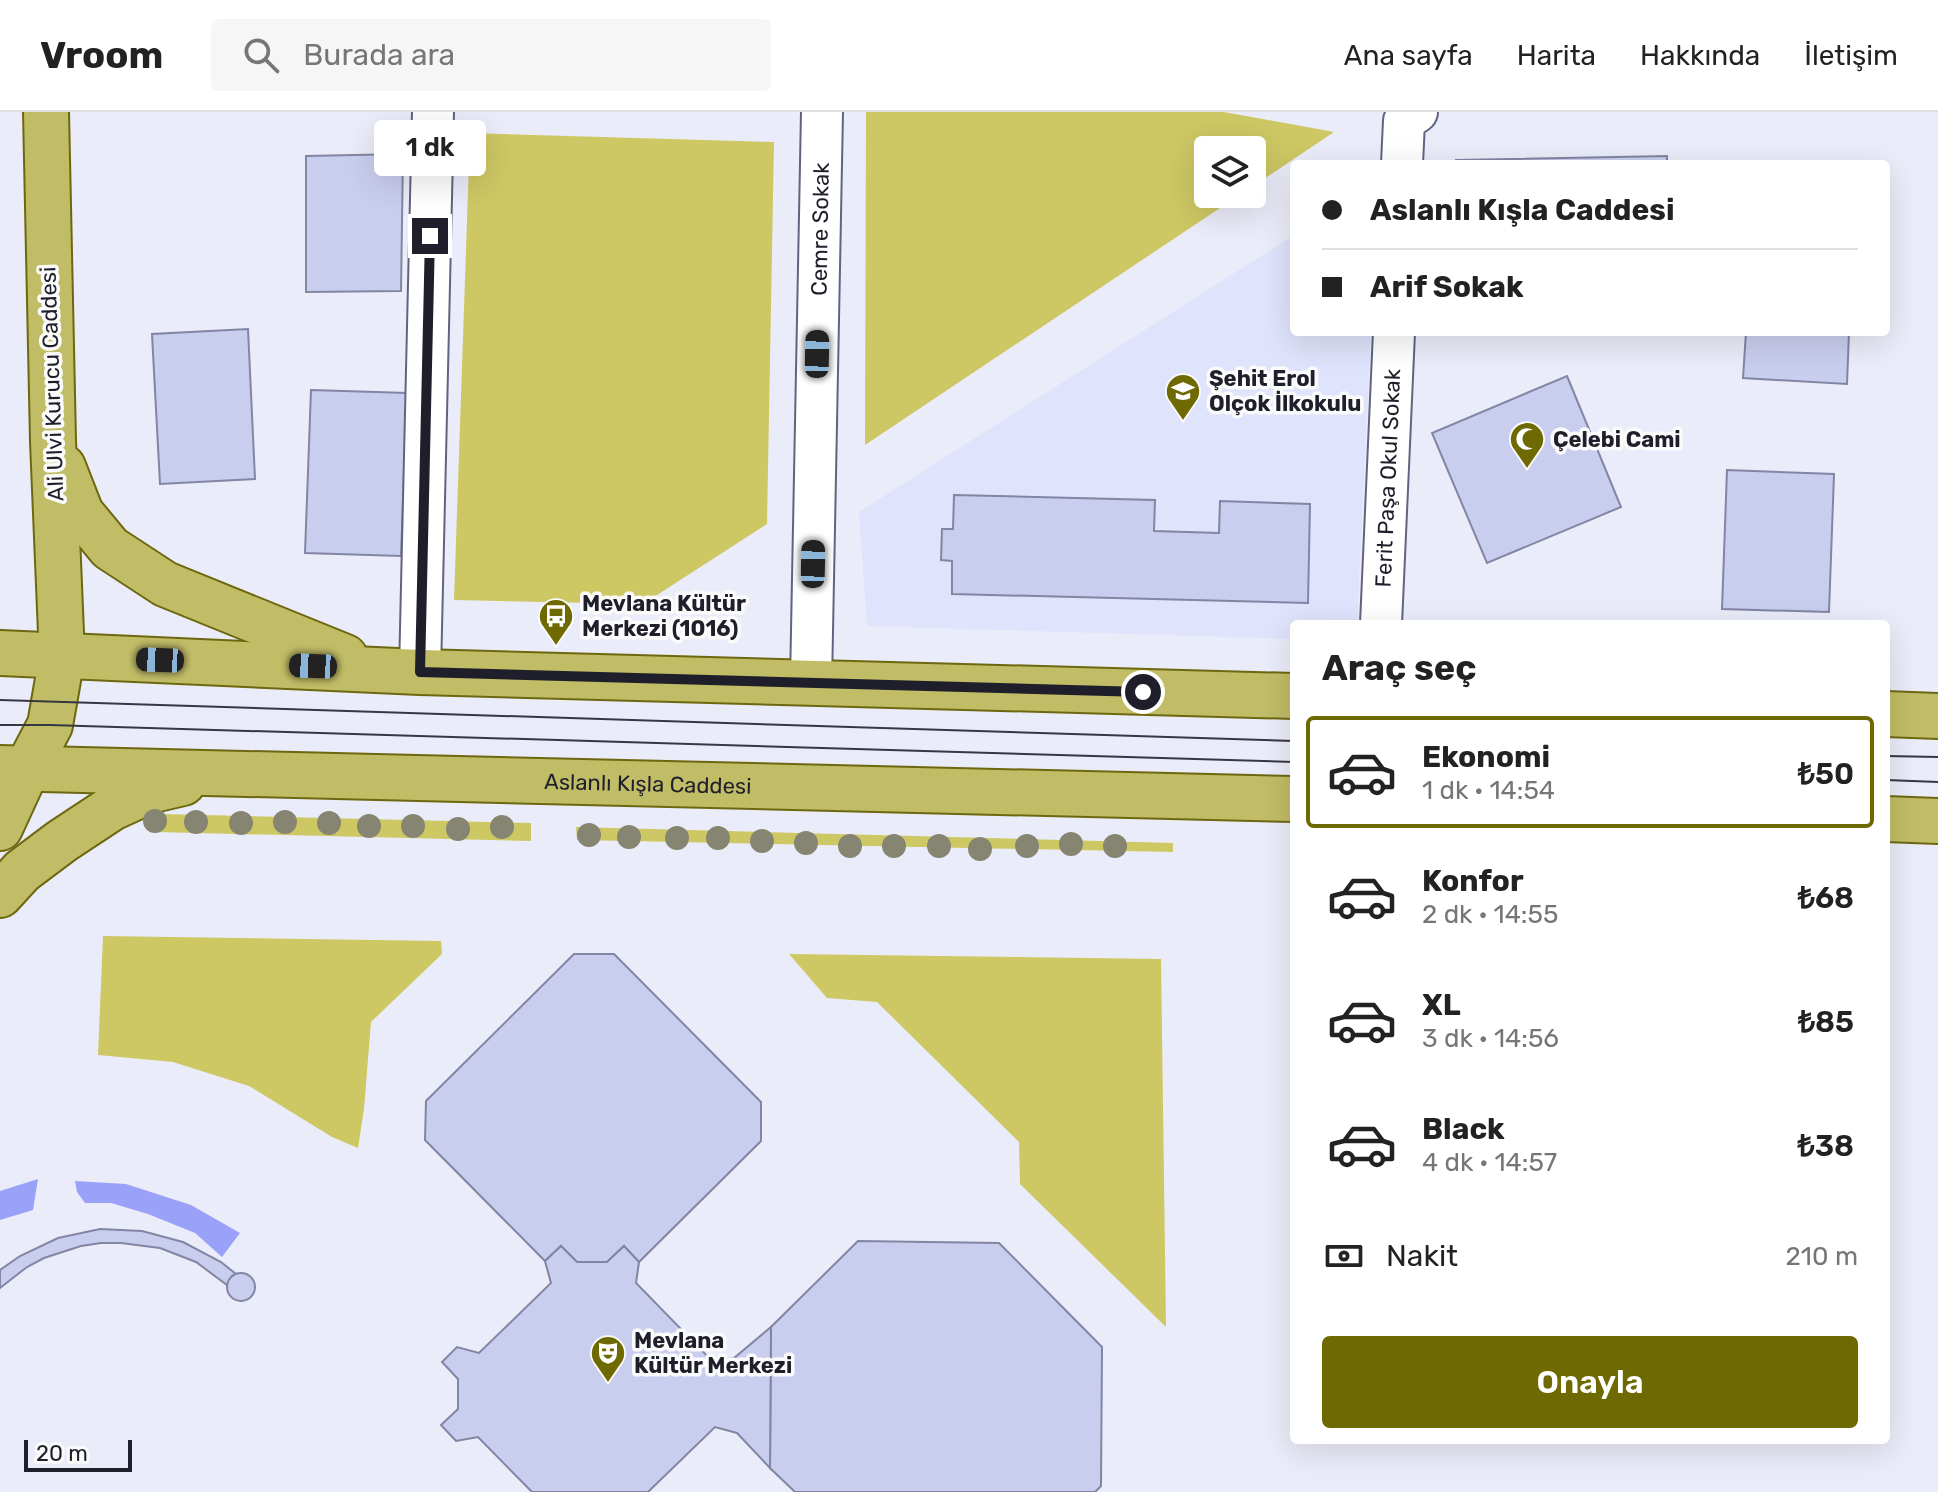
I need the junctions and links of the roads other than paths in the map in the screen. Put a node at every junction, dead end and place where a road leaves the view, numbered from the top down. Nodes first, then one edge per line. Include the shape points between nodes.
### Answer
1 (46, 112) edge
2 (433, 112) edge
3 (822, 112) edge
4 (1417, 112) edge
5 (1402, 160) edge
6 (1394, 336) edge
7 (53, 441) junction
8 (1381, 620) edge
9 (0, 653) edge
10 (62, 657) junction
11 (374, 669) junction
12 (420, 672) junction
13 (811, 683) junction
14 (1290, 696) edge
15 (1890, 714) edge
16 (1938, 716) edge
17 (14, 768) edge
18 (225, 773) junction
19 (1290, 799) edge
20 (1890, 819) edge
21 (1938, 821) edge
22 (0, 828) edge
23 (0, 895) edge

1 - 7 main road, Ali Ulvi Kurucu Caddesi
2 - 12 street
3 - 13 street, Cemre Sokak
4 - 5 street via 1404,121
6 - 8 street, Ferit Paşa Okul Sokak
7 - 10 main road, Ali Ulvi Kurucu Caddesi
7 - 11 main road via 81,513 110,548 165,584
9 - 10 main road
10 - 11 main road
10 - 17 main road, Ali Ulvi Kurucu Caddesi via 50,725
11 - 12 main road
12 - 13 main road
13 - 14 main road
15 - 16 main road
17 - 18 main road, Aslanlı Kışla Caddesi
17 - 22 main road, Ali Ulvi Kurucu Caddesi
18 - 19 main road, Aslanlı Kışla Caddesi
18 - 23 main road via 149,791 112,808 22,871
20 - 21 main road

